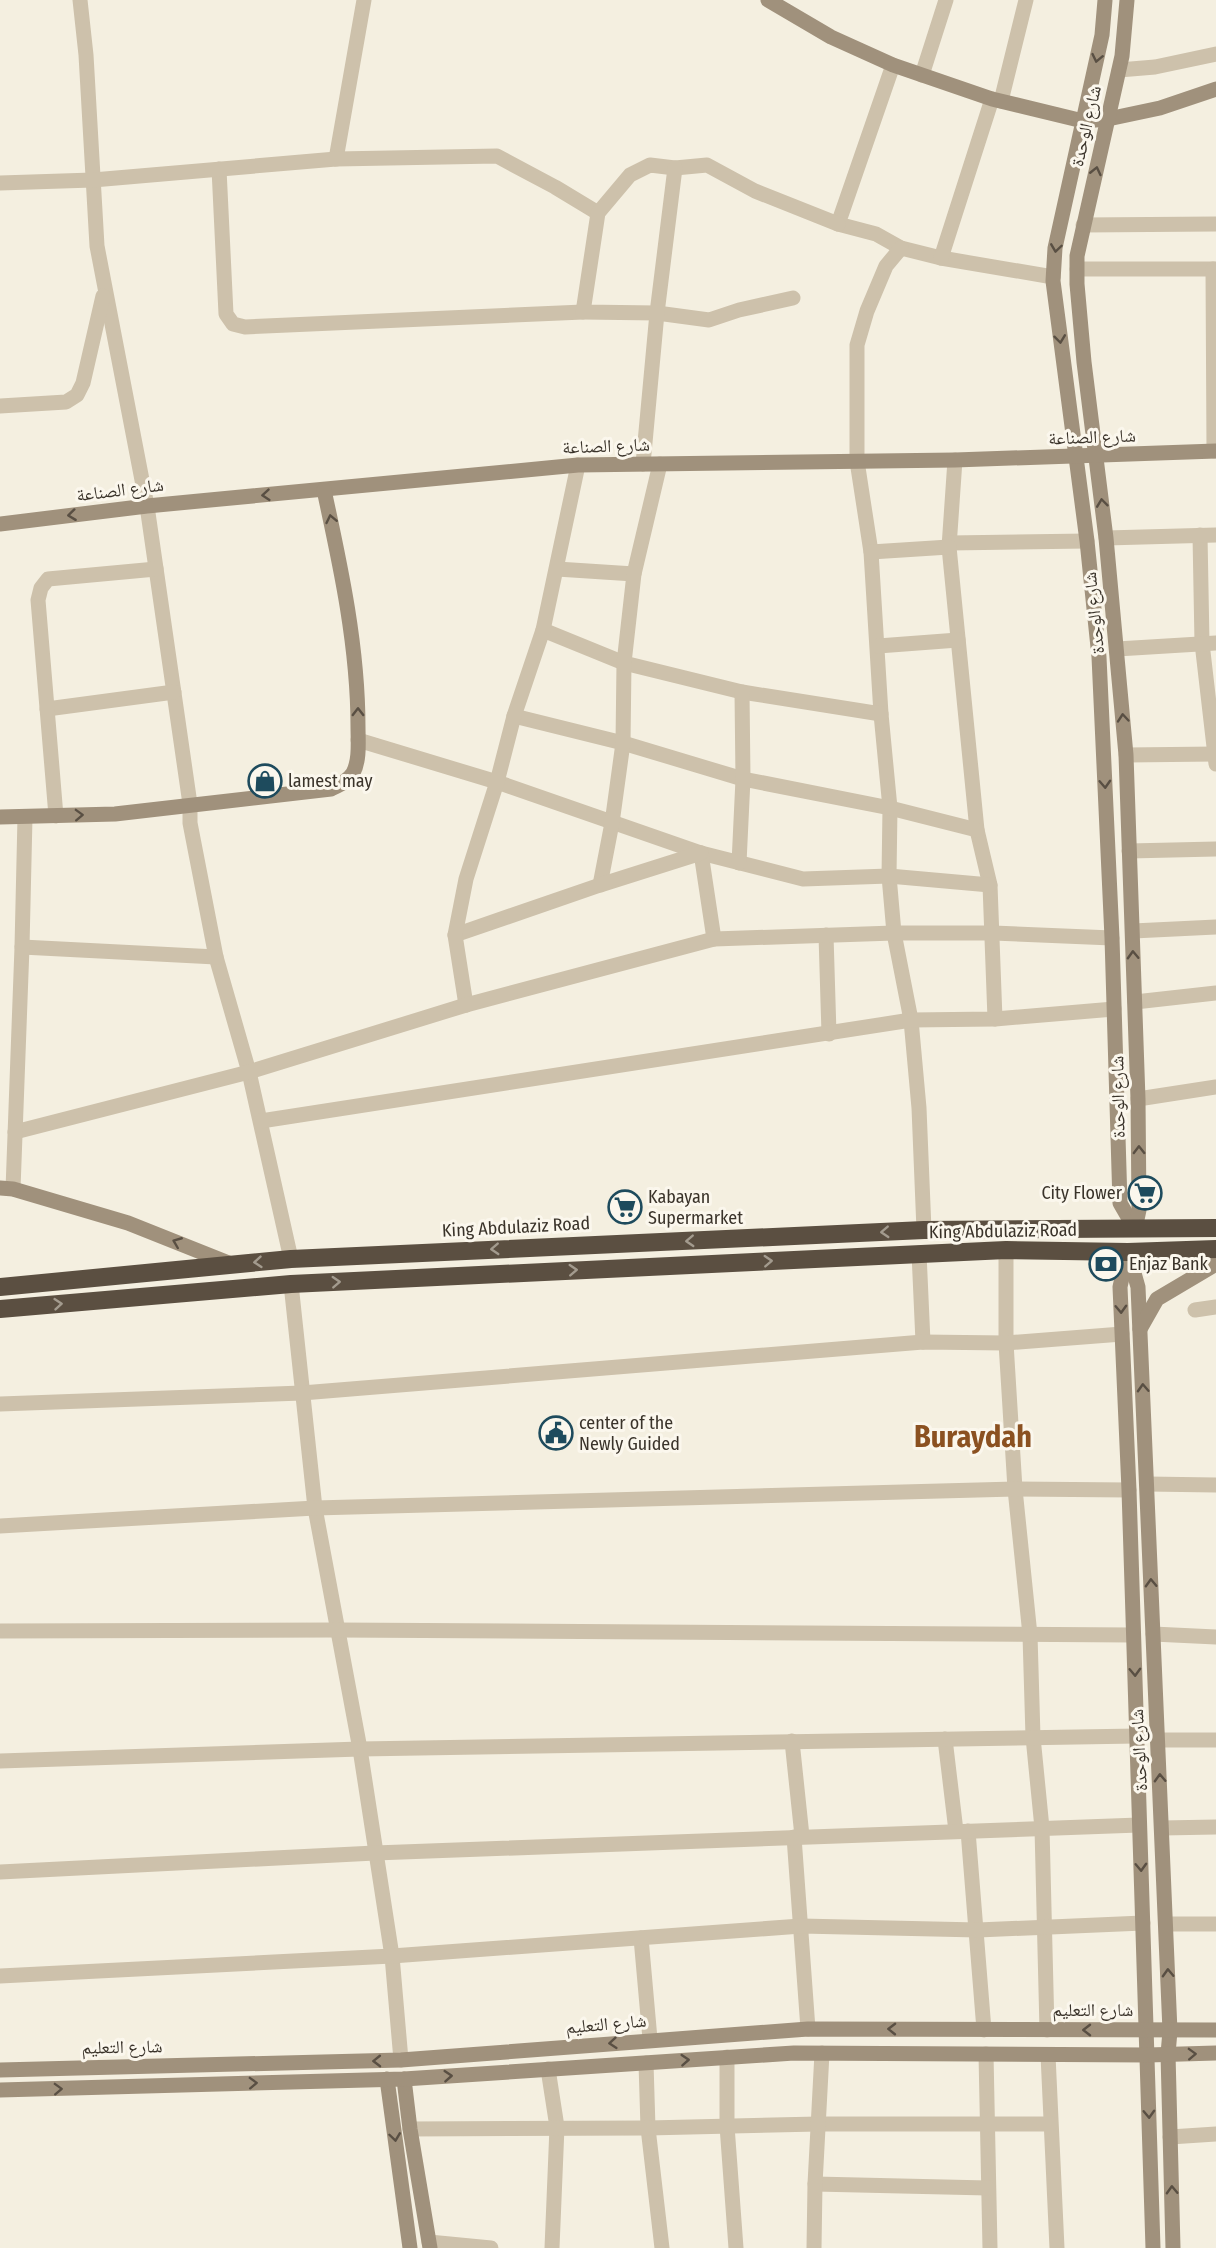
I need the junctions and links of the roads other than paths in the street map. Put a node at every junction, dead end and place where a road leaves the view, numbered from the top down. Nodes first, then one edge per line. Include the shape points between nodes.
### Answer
1 (80, 0) edge
2 (364, 0) edge
3 (768, 0) edge
4 (946, 0) edge
5 (1026, 0) edge
6 (1127, 0) edge
7 (1102, 2) edge
8 (1216, 54) edge
9 (893, 65) junction
10 (1119, 70) junction
11 (922, 75) junction
12 (1216, 89) edge
13 (997, 100) junction
14 (1108, 119) junction
15 (1083, 121) junction
16 (336, 159) junction
17 (675, 168) junction
18 (219, 169) junction
19 (93, 180) junction
20 (0, 183) edge
21 (598, 213) junction
22 (838, 224) junction
23 (1216, 224) edge
24 (1083, 225) junction
25 (901, 248) junction
26 (941, 258) junction
27 (1077, 269) junction
28 (1215, 269) edge
29 (1053, 277) junction
30 (105, 290) junction
31 (793, 298) dead end
32 (582, 312) junction
33 (657, 313) junction
34 (0, 406) edge
35 (1215, 451) edge
36 (1096, 456) junction
37 (1075, 457) junction
38 (955, 460) junction
39 (857, 461) junction
40 (643, 464) junction
41 (660, 464) junction
42 (578, 465) junction
43 (324, 490) junction
44 (147, 506) junction
45 (0, 524) edge
46 (1200, 535) junction
47 (1216, 535) edge
48 (1106, 538) junction
49 (1088, 541) junction
50 (949, 545) junction
51 (871, 552) junction
52 (156, 569) junction
53 (557, 569) junction
54 (634, 574) junction
55 (543, 630) junction
56 (958, 640) junction
57 (1209, 643) edge
58 (878, 646) junction
59 (1117, 649) junction
60 (624, 663) junction
61 (174, 692) junction
62 (742, 692) junction
63 (47, 709) junction
64 (880, 714) junction
65 (514, 716) junction
66 (358, 740) junction
67 (623, 743) junction
68 (1216, 754) edge
69 (1126, 755) junction
70 (1216, 764) edge
71 (743, 778) junction
72 (497, 782) junction
73 (190, 804) junction
74 (890, 808) junction
75 (57, 816) junction
76 (0, 817) edge
77 (25, 818) junction
78 (612, 823) junction
79 (977, 830) junction
80 (1216, 849) edge
81 (1129, 851) junction
82 (701, 854) junction
83 (740, 863) junction
84 (889, 876) junction
85 (600, 885) junction
86 (990, 885) junction
87 (1216, 927) edge
88 (1132, 932) junction
89 (894, 933) junction
90 (993, 933) junction
91 (455, 935) junction
92 (826, 935) junction
93 (714, 939) junction
94 (1112, 939) junction
95 (22, 946) junction
96 (216, 957) junction
97 (1216, 993) edge
98 (1135, 1002) junction
99 (466, 1005) junction
100 (1114, 1009) junction
101 (994, 1019) junction
102 (911, 1020) junction
103 (829, 1034) junction
104 (249, 1072) junction
105 (1216, 1088) edge
106 (1138, 1099) junction
107 (261, 1121) junction
108 (15, 1132) junction
109 (6, 1188) edge
110 (1216, 1228) edge
111 (1136, 1229) junction
112 (924, 1230) junction
113 (1216, 1249) edge
114 (1006, 1250) junction
115 (1128, 1252) junction
116 (919, 1253) junction
117 (291, 1259) junction
118 (231, 1264) junction
119 (1216, 1264) edge
120 (291, 1284) junction
121 (0, 1287) edge
122 (1216, 1307) edge
123 (0, 1310) edge
124 (1195, 1310) dead end
125 (1140, 1329) junction
126 (1122, 1334) junction
127 (923, 1342) junction
128 (1006, 1343) junction
129 (302, 1393) junction
130 (0, 1404) edge
131 (1147, 1484) junction
132 (1216, 1485) edge
133 (1016, 1488) junction
134 (1129, 1490) junction
135 (315, 1508) junction
136 (0, 1526) edge
137 (337, 1630) junction
138 (0, 1631) edge
139 (1153, 1634) junction
140 (1030, 1635) junction
141 (1133, 1635) junction
142 (1216, 1636) edge
143 (1137, 1736) junction
144 (1034, 1737) junction
145 (945, 1738) junction
146 (1158, 1740) junction
147 (1216, 1740) edge
148 (792, 1741) junction
149 (360, 1749) junction
150 (0, 1761) edge
151 (1139, 1825) junction
152 (1216, 1827) edge
153 (1042, 1828) junction
154 (1162, 1828) junction
155 (962, 1831) junction
156 (798, 1836) junction
157 (375, 1853) junction
158 (0, 1872) edge
159 (1143, 1923) junction
160 (1166, 1924) junction
161 (1216, 1924) edge
162 (801, 1926) junction
163 (1044, 1927) junction
164 (978, 1930) junction
165 (641, 1938) junction
166 (392, 1956) junction
167 (0, 1976) edge
168 (808, 2029) junction
169 (984, 2030) junction
170 (1047, 2030) junction
171 (1145, 2030) junction
172 (1216, 2030) edge
173 (1170, 2031) junction
174 (650, 2039) junction
175 (822, 2053) junction
176 (1216, 2053) edge
177 (986, 2054) junction
178 (1048, 2055) junction
179 (1148, 2055) junction
180 (1168, 2055) junction
181 (727, 2057) junction
182 (401, 2060) junction
183 (646, 2063) junction
184 (548, 2069) junction
185 (0, 2070) edge
186 (387, 2079) junction
187 (404, 2079) junction
188 (0, 2090) edge
189 (818, 2124) junction
190 (1050, 2124) junction
191 (986, 2125) junction
192 (727, 2126) junction
193 (557, 2127) junction
194 (648, 2128) junction
195 (410, 2129) junction
196 (1216, 2134) edge
197 (1170, 2137) junction
198 (815, 2184) junction
199 (988, 2188) junction
200 (430, 2245) edge
201 (410, 2248) edge
202 (491, 2248) edge
203 (552, 2248) edge
204 (662, 2248) edge
205 (736, 2248) edge
206 (814, 2248) edge
207 (990, 2248) edge
208 (1057, 2248) edge
209 (1153, 2248) edge
210 (1173, 2248) edge

1 - 19 street
2 - 16 street
3 - 9 street via 831,37
4 - 11 street
5 - 13 street
6 - 10 street, شارع الوحدة
7 -> 15 street via 1102,35
8 - 10 street
9 - 11 street
9 - 22 street
10 - 14 street, شارع الوحدة
11 - 13 street
12 - 14 street via 1160,108
13 - 15 street
13 - 26 street
14 - 15 street
24 -> 14 street, شارع الوحدة
15 -> 29 street via 1055,248
16 - 18 street
16 - 21 street via 497,156
17 - 21 street via 650,165 630,175
17 - 22 street via 706,165 755,191
17 - 33 street
18 - 19 street
18 - 32 street via 226,314 233,324 245,327
19 - 20 street
19 - 30 street
21 - 32 street
22 - 25 street via 876,234
23 - 24 street
24 - 27 street, شارع الوحدة
25 - 26 street
25 - 39 street via 886,266 857,345
26 - 29 street
27 - 28 street
27 - 36 street, شارع الوحدة
28 - 35 street
29 -> 37 street
30 - 34 street via 77,395 66,402
30 - 44 street
31 - 33 street via 709,320
32 - 33 street
33 - 40 street
35 - 36 street, شارع الصناعة
36 - 37 street, شارع الصناعة
48 -> 36 street, شارع الوحدة
37 - 38 street, شارع الصناعة
37 - 49 street
38 - 39 street, شارع الصناعة
38 - 50 street
39 - 41 street, شارع الصناعة
39 - 51 street
40 - 41 street, شارع الصناعة
40 - 42 street, شارع الصناعة
41 - 54 street
42 - 43 street, شارع الصناعة
42 - 53 street
43 -> 44 street, شارع الصناعة
66 -> 43 street via 348,601
44 -> 45 street, شارع الصناعة
44 - 52 street
46 - 47 street
46 - 48 street
46 - 57 street
48 - 59 street, شارع الوحدة
49 - 50 street
49 -> 94 street via 1100,657
50 - 51 street
50 - 56 street
51 - 58 street
52 - 61 street
52 - 63 street via 48,579 38,600
53 - 54 street
53 - 55 street
54 - 60 street
55 - 60 street
55 - 65 street
56 - 58 street
56 - 79 street
57 - 59 street
57 - 68 street
58 - 64 street
69 -> 59 street, شارع الوحدة
60 - 62 street
60 - 67 street
61 - 63 street
61 - 73 street
62 - 64 street
62 - 71 street
63 - 75 street
64 - 74 street
65 - 67 street
65 - 72 street
66 - 72 street
66 - 73 street via 352,773 331,789
67 - 71 street
67 - 78 street
68 - 69 street
68 - 70 street
69 - 81 street, شارع الوحدة
71 - 74 street
71 - 83 street
72 - 78 street
72 - 91 street via 466,879
75 -> 73 street via 115,814
73 - 96 street
74 - 79 street
74 - 84 street
75 - 77 street
76 - 77 street
77 - 95 street
78 - 82 street
78 - 85 street
79 - 86 street
80 - 81 street
81 - 88 street, شارع الوحدة
82 - 83 street
82 - 85 street
82 - 93 street
83 - 84 street via 803,879
84 - 86 street
84 - 89 street
85 - 91 street
86 - 90 street
87 - 88 street
98 -> 88 street, شارع الوحدة
89 - 90 street
89 - 92 street
89 - 102 street
90 - 94 street
90 - 101 street
91 - 99 street
92 - 93 street
92 - 103 street
93 - 99 street
94 - 100 street
95 - 96 street
95 - 108 street
96 - 104 street
97 - 98 street
98 - 106 street, شارع الوحدة
99 - 104 street
100 - 101 street
100 - 111 street via 1120,1203
101 - 102 street
102 - 103 street
102 - 112 street
103 - 107 street
104 - 107 street
104 - 108 street
105 - 106 street
111 -> 106 street, شارع الوحدة via 1140,1210
107 - 117 street
108 - 109 street
118 -> 109 street via 128,1223
110 - 111 highway, King Abdulaziz Road
111 - 112 highway, King Abdulaziz Road
112 -> 117 highway, King Abdulaziz Road
113 - 115 highway, King Abdulaziz Road
114 - 115 highway, King Abdulaziz Road
114 - 116 highway, King Abdulaziz Road
114 - 128 street
115 - 125 street, شارع الوحدة via 1138,1287
115 -> 126 street via 1120,1287
120 -> 116 highway, King Abdulaziz Road
116 - 127 street
117 -> 118 highway, King Abdulaziz Road
118 - 121 highway, King Abdulaziz Road
119 - 125 street via 1157,1299
123 -> 120 highway, King Abdulaziz Road
120 - 129 street
122 - 124 street
131 -> 125 street, شارع الوحدة
126 - 128 street
126 - 134 street
127 - 128 street
127 - 129 street
128 - 133 street
129 - 130 street
129 - 135 street
131 - 132 street
139 -> 131 street, شارع الوحدة
133 - 134 street
133 - 135 street
133 - 140 street
134 - 141 street
135 - 136 street
135 - 137 street
137 - 138 street
137 - 140 street
137 - 149 street
139 - 142 street
139 - 146 street, شارع الوحدة
140 - 141 street
140 - 144 street
141 -> 143 street
143 - 144 street
143 - 151 street
144 - 145 street
144 - 153 street
145 - 148 street
145 - 155 street
146 - 147 street
154 -> 146 street, شارع الوحدة
148 - 149 street
148 - 156 street
149 - 150 street
149 - 157 street
151 - 153 street
151 -> 159 street
152 - 154 street
153 - 155 street
153 - 163 street
154 - 160 street, شارع الوحدة
155 - 156 street
155 - 164 street
156 - 157 street
156 - 162 street
157 - 158 street
157 - 166 street
159 - 163 street
159 - 171 street
160 - 161 street
173 -> 160 street, شارع الوحدة
162 - 164 street
162 - 165 street
162 - 168 street
163 - 164 street
163 - 170 street
164 - 169 street
165 - 166 street
165 - 174 street
166 - 167 street
166 - 182 street
169 -> 168 street, شارع التعليم
168 - 174 street, شارع التعليم
169 - 170 street, شارع التعليم
171 -> 170 street, شارع التعليم
171 - 173 street, شارع التعليم
171 - 179 street
172 - 173 street, شارع التعليم
173 - 180 street, شارع الوحدة
174 -> 182 street, شارع التعليم
175 - 177 street
175 - 181 street
175 - 189 street
180 -> 176 street
177 - 178 street
177 - 191 street
178 - 179 street
178 - 190 street
179 - 180 street
179 -> 209 street
180 - 197 street, شارع الوحدة
183 -> 181 street
181 - 192 street
182 -> 185 street, شارع التعليم
183 - 184 street
183 - 194 street
187 -> 184 street
184 - 193 street
186 - 187 street
188 -> 186 street
186 -> 201 street
187 - 195 street
189 - 191 street
189 - 192 street
189 - 198 street
190 - 191 street
190 - 208 street
191 - 199 street
192 - 194 street
192 - 205 street
193 - 194 street
193 - 195 street
193 - 203 street
194 - 204 street
195 - 200 street
196 - 197 street
210 -> 197 street, شارع الوحدة
198 - 199 street
198 - 206 street
199 - 207 street
200 - 202 street

